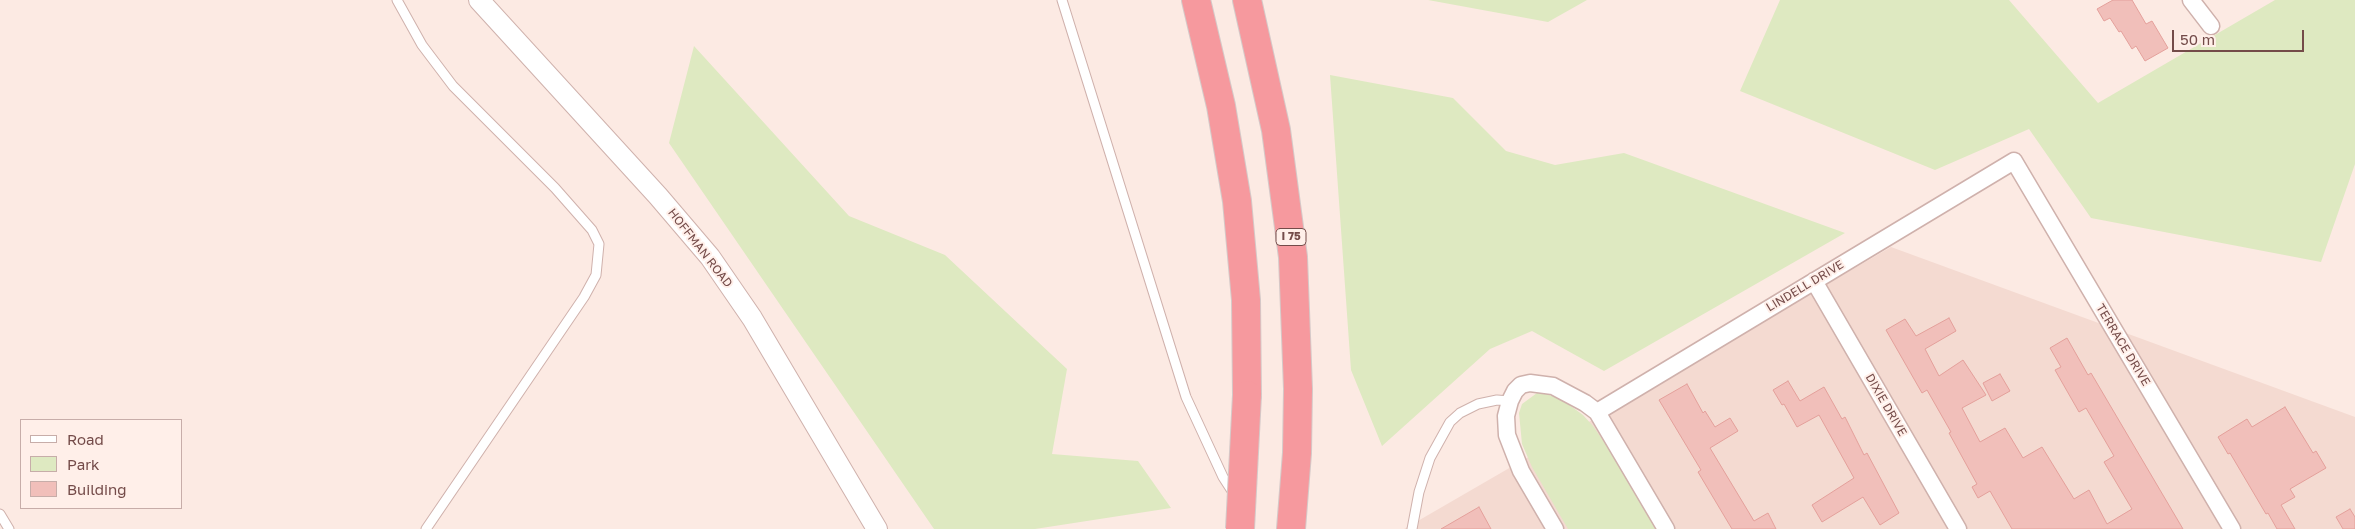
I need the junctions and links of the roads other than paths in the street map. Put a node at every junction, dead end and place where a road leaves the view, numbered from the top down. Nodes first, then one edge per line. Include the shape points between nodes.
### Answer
1 (397, 0) edge
2 (479, 0) edge
3 (1062, 0) edge
4 (1196, 0) edge
5 (1247, 0) edge
6 (2191, 0) edge
7 (2211, 26) dead end
8 (2014, 161) joint
9 (1814, 281) junction
10 (1510, 400) junction
11 (1597, 412) junction
12 (0, 514) edge
13 (1245, 525) edge
14 (9, 529) edge
15 (426, 529) edge
16 (877, 529) edge
17 (1291, 529) edge
18 (1412, 529) edge
19 (1555, 529) edge
20 (1666, 529) edge
21 (1958, 529) edge
22 (2232, 529) edge

1 - 15 lane via 422,44 452,86 556,188 592,230 599,244 596,276 584,297
2 - 16 street, HOFFMAN ROAD via 710,257 752,318
3 - 13 lane via 1186,397
4 - 13 highway, bridge via 1221,106 1237,201 1246,319
5 - 17 highway, I 75 via 1272,106 1290,225 1298,357
6 - 7 street
8 - 9 street, LINDELL DRIVE
8 - 22 street, TERRACE DRIVE
9 - 11 street, LINDELL DRIVE
9 - 21 street, DIXIE DRIVE
10 - 11 street via 1521,385 1539,382 1563,390
10 - 18 lane via 1478,404 1450,422 1430,458
10 - 19 street via 1506,416 1512,452
11 - 20 street
12 - 14 lane

